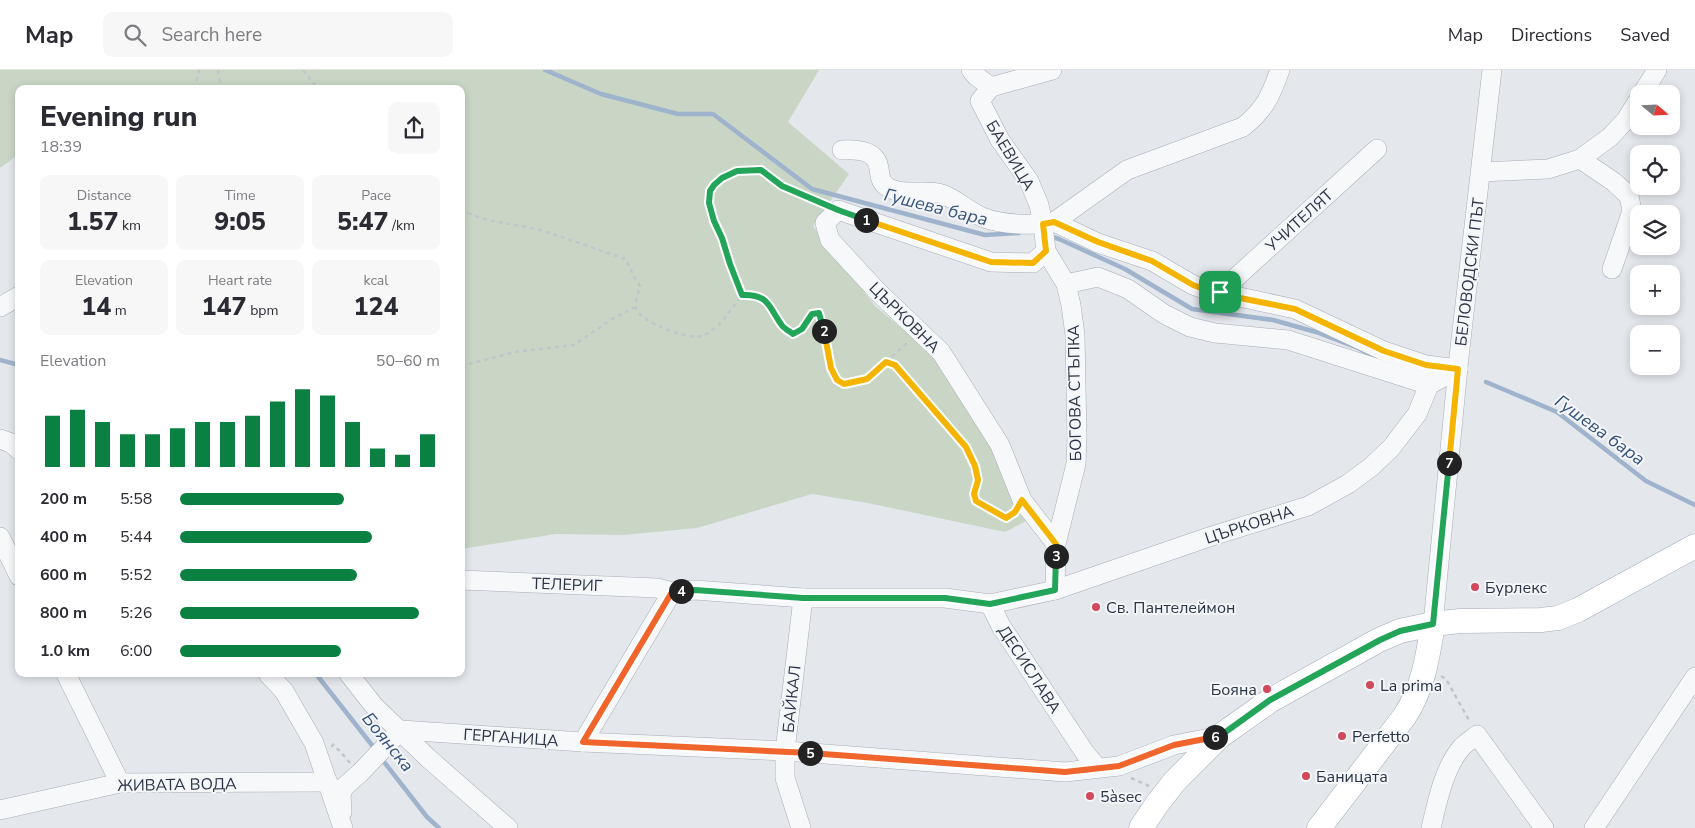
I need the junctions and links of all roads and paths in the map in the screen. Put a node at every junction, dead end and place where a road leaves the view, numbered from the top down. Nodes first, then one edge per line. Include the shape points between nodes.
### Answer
1 (199, 70) edge
2 (218, 70) edge
3 (303, 70) edge
4 (971, 70) edge
5 (1052, 70) edge
6 (1280, 70) edge
7 (1492, 70) edge
8 (1657, 70) edge
9 (196, 85) edge
10 (220, 85) edge
11 (315, 85) edge
12 (1648, 85) edge
13 (992, 87) junction
14 (1630, 114) edge
15 (1377, 149) dead end
16 (842, 150) dead end
17 (1580, 159) junction
18 (1481, 172) junction
19 (465, 212) edge
20 (831, 217) junction
21 (1049, 223) junction
22 (1046, 251) junction
23 (1612, 269) dead end
24 (1066, 284) junction
25 (1220, 292) junction
26 (742, 295) junction
27 (15, 298) edge
28 (0, 307) edge
29 (635, 307) junction
30 (920, 332) junction
31 (886, 362) junction
32 (465, 365) edge
33 (1458, 369) junction
34 (1429, 385) junction
35 (0, 439) edge
36 (15, 446) edge
37 (1022, 500) junction
38 (0, 537) edge
39 (1056, 544) junction
40 (1695, 546) edge
41 (15, 568) edge
42 (465, 580) edge
43 (1055, 590) junction
44 (672, 592) junction
45 (803, 598) junction
46 (990, 604) junction
47 (1433, 624) junction
48 (1424, 668) junction
49 (67, 677) edge
50 (271, 677) edge
51 (351, 677) edge
52 (1695, 677) edge
53 (401, 730) junction
54 (1477, 735) junction
55 (1220, 736) junction
56 (583, 742) junction
57 (334, 744) dead end
58 (785, 751) junction
59 (1097, 767) junction
60 (359, 773) junction
61 (1134, 780) dead end
62 (328, 782) junction
63 (120, 783) junction
64 (1144, 784) dead end
65 (0, 810) edge
66 (343, 825) edge
67 (799, 827) edge
68 (1541, 827) edge
69 (508, 828) edge
70 (1142, 828) edge
71 (1319, 828) edge
72 (1431, 828) edge
73 (1594, 828) edge

1 - 9 path
2 - 10 path
3 - 11 path
4 - 13 street
5 - 13 street
6 - 21 street via 1269,100 1243,127 1127,170
7 - 18 street, БЕЛОВОДСКИ ПЪТ
8 - 12 street
13 - 21 street, БАЕВИЦА via 980,101 1000,140 1029,181
14 - 17 street via 1610,137
15 - 25 street, УЧИТЕЛЯТ
16 - 21 street via 859,149 871,155 879,166 880,179 888,187 901,192 941,194 982,217 1008,223
17 - 18 street via 1548,169
17 - 23 street via 1630,196 1632,211
18 - 33 street, БЕЛОВОДСКИ ПЪТ
19 - 29 path via 538,230 626,259 640,286
20 - 22 street via 991,262 1033,263
20 - 26 path via 761,170 737,171 714,185 709,203
20 - 30 street, ЦЪРКОВНА via 830,240
21 - 22 street, БОГОВА СТЪПКА
21 - 25 street via 1152,261 1193,285
22 - 24 street, БОГОВА СТЪПКА
24 - 34 street via 1098,277 1128,289 1164,314 1190,326 1215,333 1288,340
24 - 39 street, БОГОВА СТЪПКА via 1076,334 1078,438 1076,464
25 - 33 street via 1295,309 1384,351 1426,365
26 - 29 path via 719,326 700,337 669,330 647,319
26 - 31 path via 759,296 771,306 782,326 793,334 802,329 812,314 819,313 831,368 837,380 844,384 867,379
27 - 28 street
29 - 32 path via 574,345 515,352
30 - 31 path
30 - 37 street, ЦЪРКОВНА via 941,352 1000,445
31 - 37 path via 895,365 966,447 978,480 974,494 976,501 1006,518 1015,512
33 - 34 street
33 - 47 street, БЕЛОВОДСКИ ПЪТ
34 - 43 street, ЦЪРКОВНА via 1417,414 1391,448 1348,484 1308,506 1209,536
35 - 36 street
37 - 39 street, ЦЪРКОВНА
38 - 41 street
39 - 43 street, БОГОВА СТЪПКА
40 - 47 main road via 1558,618
42 - 44 street, ТЕЛЕРИГ via 657,588
43 - 46 street, ЦЪРКОВНА
44 - 45 street via 695,590
44 - 56 street
45 - 46 street via 945,598
45 - 58 street, БАЙКАЛ
46 - 59 street, ДЕСИСЛАВА via 1001,626
47 - 48 main road
47 - 55 main road via 1400,631 1380,640 1270,700
48 - 54 path via 1446,679
48 - 71 main road via 1408,710
49 - 63 street
50 - 62 street via 284,692 314,743
51 - 53 street via 374,706
52 - 73 street
53 - 56 street, ГЕРГАНИЦА
53 - 60 street
53 - 69 street
54 - 68 street
54 - 72 street via 1454,758 1442,786
55 - 59 street, ГЕРГАНИЦА via 1174,745 1119,766
55 - 70 main road via 1175,781
56 - 58 street, ГЕРГАНИЦА
57 - 60 path via 332,746
58 - 59 street, ГЕРГАНИЦА via 1065,772
58 - 67 street, БАЙКАЛ via 785,778
60 - 66 street via 344,787 341,804
61 - 64 path
62 - 63 street, ЖИВАТА ВОДА
62 - 66 street
63 - 65 street, ЖИВАТА ВОДА

